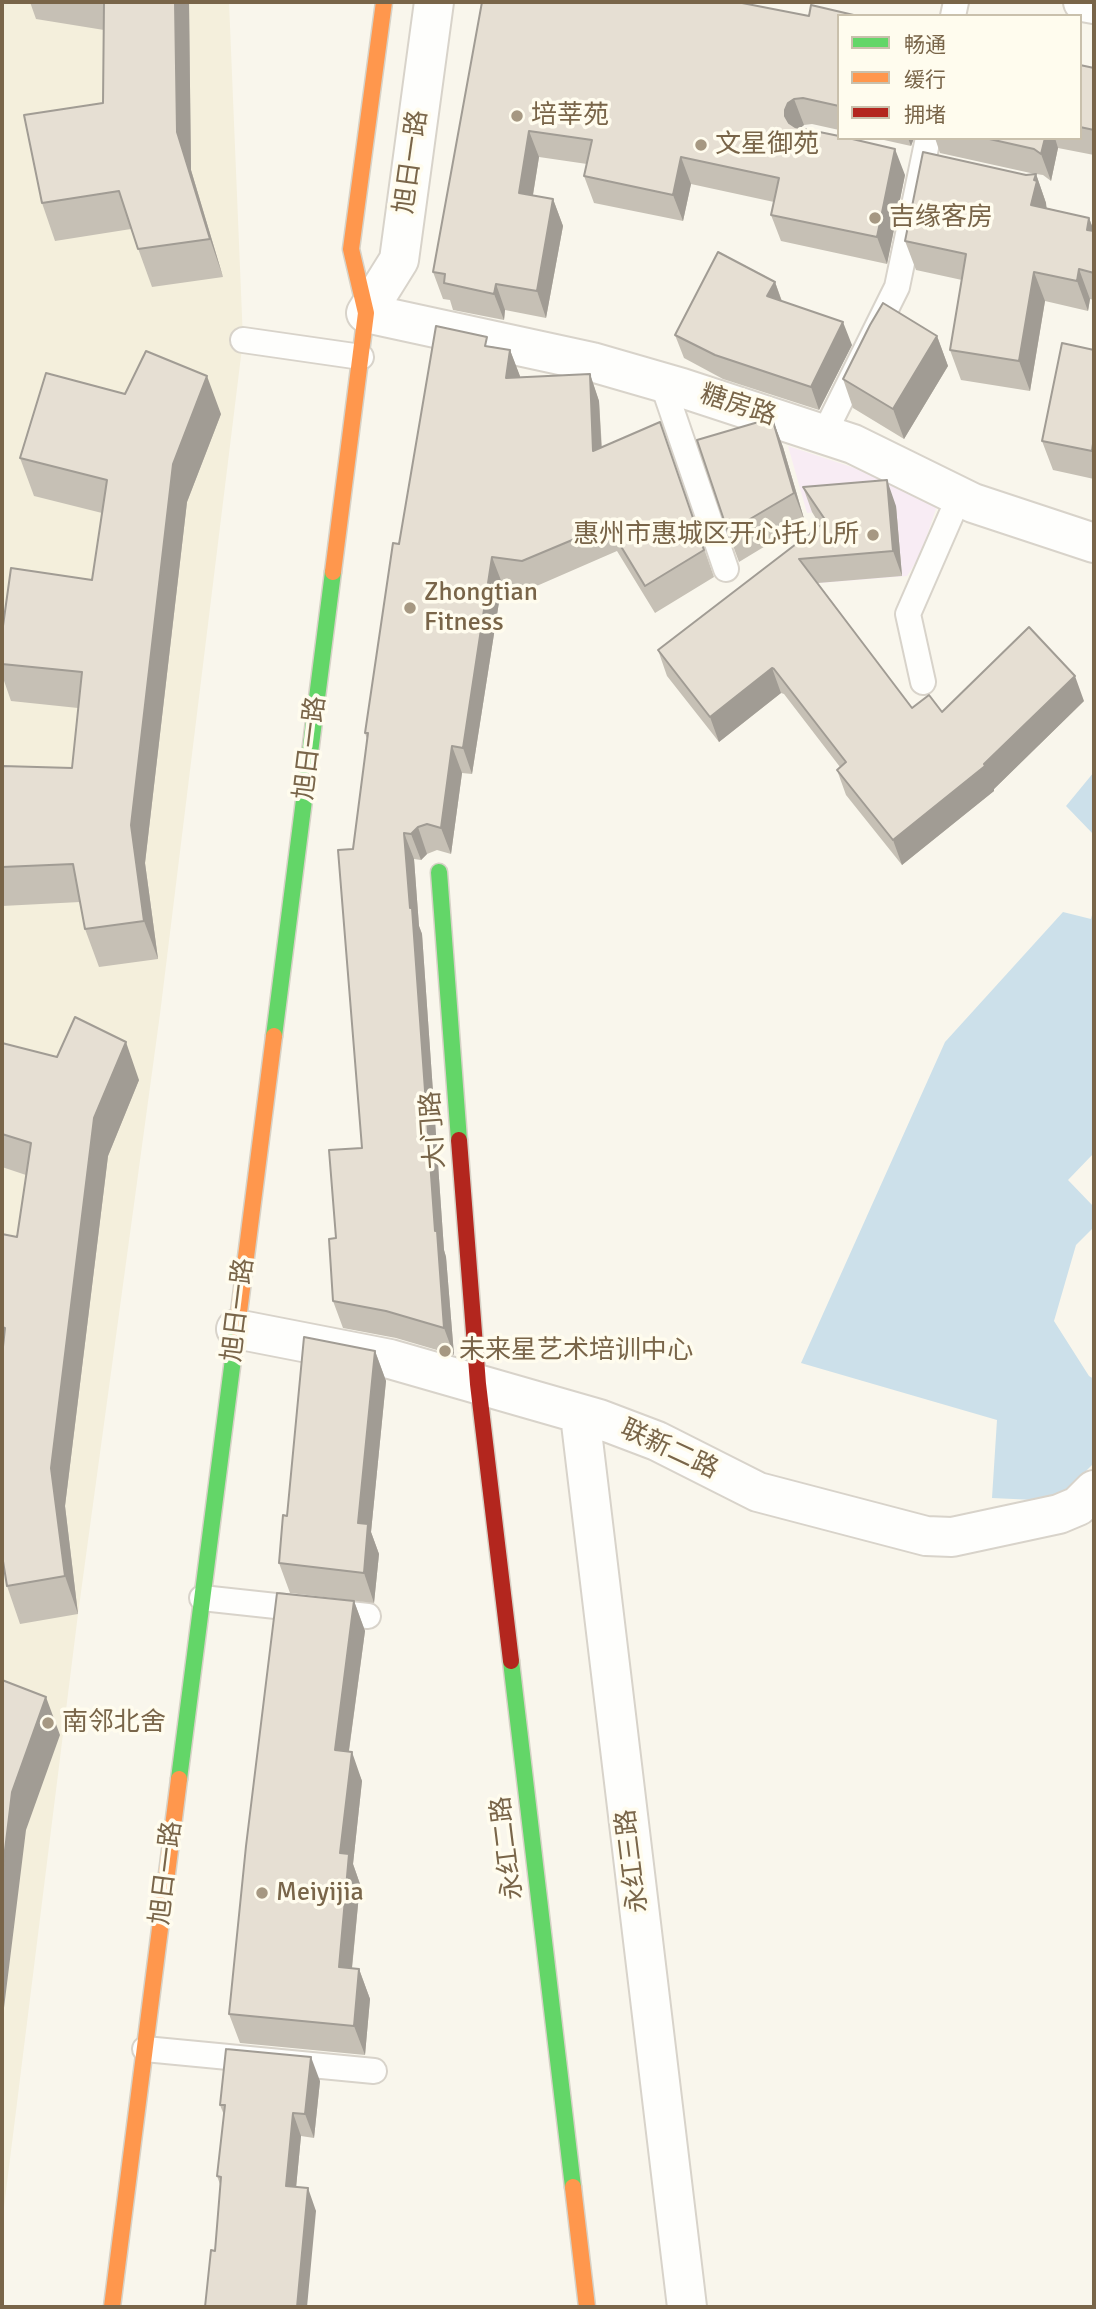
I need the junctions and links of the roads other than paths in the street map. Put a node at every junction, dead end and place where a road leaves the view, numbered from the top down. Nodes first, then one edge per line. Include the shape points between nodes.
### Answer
1 (384, 2) edge
2 (434, 2) edge
3 (1083, 2) edge
4 (1094, 4) edge
5 (928, 140) edge
6 (897, 159) dead end
7 (922, 164) junction
8 (948, 170) edge
9 (366, 313) junction
10 (243, 340) dead end
11 (361, 357) junction
12 (662, 382) junction
13 (824, 434) junction
14 (959, 497) junction
15 (1094, 543) edge
16 (726, 569) edge
17 (923, 682) dead end
18 (439, 872) dead end
19 (236, 1329) junction
20 (478, 1384) junction
21 (580, 1415) junction
22 (1094, 1490) edge
23 (202, 1598) junction
24 (368, 1616) dead end
25 (145, 2049) junction
26 (373, 2071) dead end
27 (112, 2307) edge
28 (587, 2307) edge
29 (687, 2307) edge

1 - 9 street, 旭日一路 via 352,250
2 - 9 street, 旭日一路 via 399,260
3 - 4 street
5 - 7 lane
6 - 7 lane
7 - 8 lane
7 - 13 lane via 897,287
9 - 11 street, 旭日一路
9 - 12 street, 糖房路 via 545,351
10 - 11 lane
11 - 19 street, 旭日一路
12 - 13 street, 糖房路
12 - 16 lane
13 - 14 street, 糖房路
14 - 15 street, 糖房路
14 - 17 lane via 908,614
18 - 20 street, 大门路
19 - 20 street, 联新二路 via 390,1359
19 - 23 street, 旭日一路
20 - 21 street, 联新二路
20 - 28 street, 永红二路
21 - 22 street, 联新二路 via 657,1441 758,1492 933,1537 1062,1513 1078,1506
21 - 29 street, 永红三路
23 - 24 lane
23 - 25 street, 旭日一路
25 - 26 lane
25 - 27 street, 旭日一路

